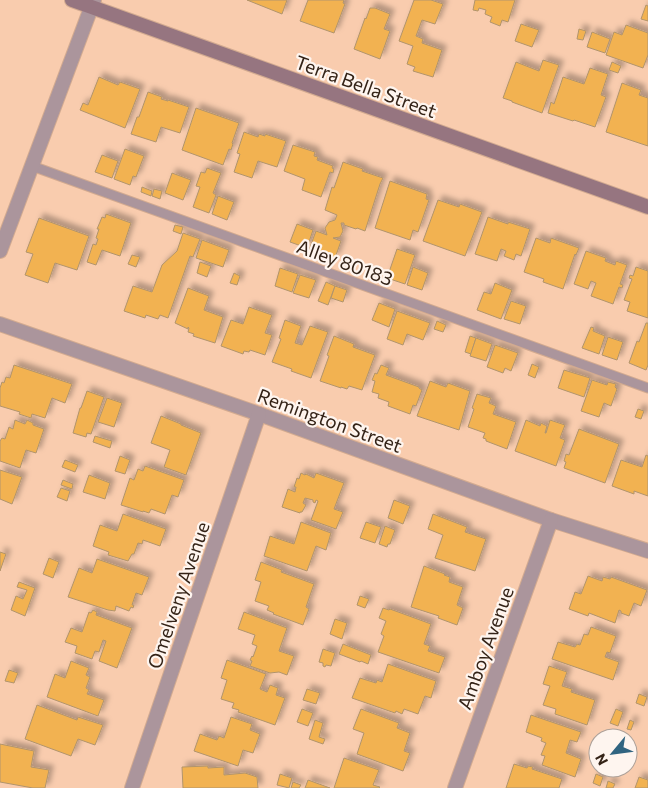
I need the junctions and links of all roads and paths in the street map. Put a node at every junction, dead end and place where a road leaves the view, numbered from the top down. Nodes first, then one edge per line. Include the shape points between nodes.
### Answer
1 (72, 0) edge
2 (93, 4) edge
3 (32, 166) junction
4 (648, 207) edge
5 (0, 251) edge
6 (0, 324) edge
7 (648, 388) edge
8 (259, 414) junction
9 (551, 520) junction
10 (648, 551) edge
11 (132, 788) edge
12 (455, 788) edge

1 - 2 main road, Terra Bella Street
2 - 3 street
2 - 4 main road, Terra Bella Street
3 - 5 street
3 - 7 lane, Alley 80183
6 - 8 street, Remington Street
8 - 9 street, Remington Street
8 - 11 street, Omelveny Avenue
9 - 10 street, Remington Street
9 - 12 street, Amboy Avenue

